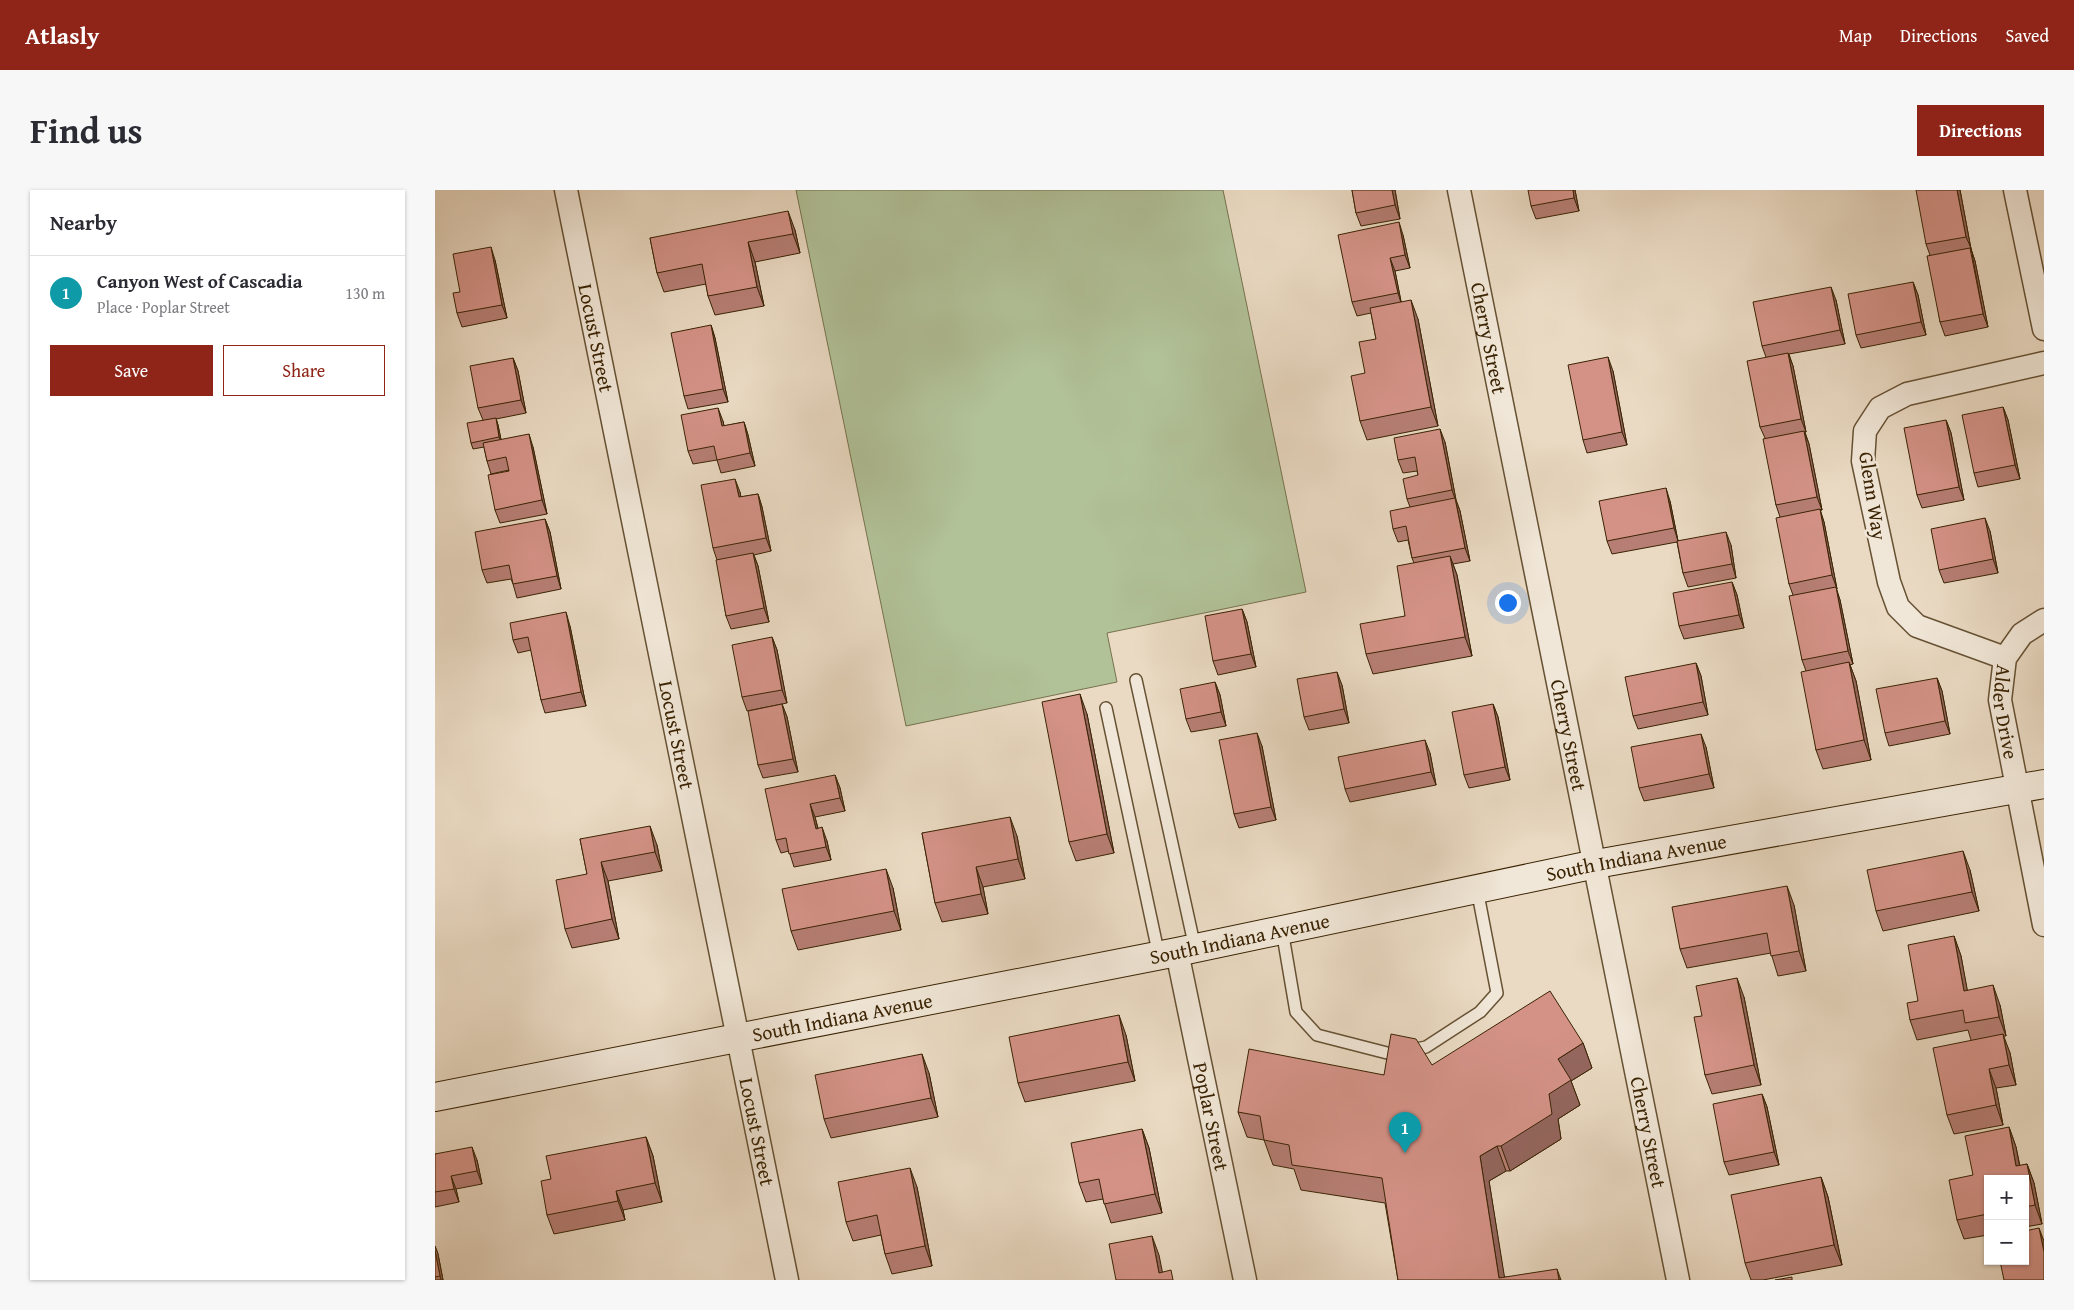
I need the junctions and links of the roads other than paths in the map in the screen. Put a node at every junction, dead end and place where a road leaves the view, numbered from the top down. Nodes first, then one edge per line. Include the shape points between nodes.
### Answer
1 (566, 190) edge
2 (1459, 190) edge
3 (2015, 190) edge
4 (2044, 328) edge
5 (2044, 363) edge
6 (2044, 620) edge
7 (2005, 658) junction
8 (1136, 680) dead end
9 (1106, 708) dead end
10 (2044, 784) edge
11 (2016, 789) junction
12 (1596, 864) junction
13 (1477, 889) junction
14 (2044, 925) edge
15 (1282, 930) junction
16 (1177, 952) junction
17 (737, 1038) junction
18 (435, 1097) edge
19 (787, 1280) edge
20 (1245, 1280) edge
21 (1679, 1280) edge

1 - 17 street, Locust Street
2 - 12 street, Cherry Street
3 - 4 street
5 - 7 street, Glenn Way via 1907,394 1880,408 1865,431 1863,461 1889,582 1898,607 1917,626
6 - 7 street, Alder Drive via 2022,634
7 - 11 street, Alder Drive via 2000,700
8 - 16 lane
9 - 16 lane
10 - 11 main road, South Indiana Avenue
11 - 12 main road, South Indiana Avenue
11 - 14 street, Alder Drive
12 - 13 main road, South Indiana Avenue
12 - 21 street, Cherry Street
13 - 15 main road, South Indiana Avenue
13 - 15 lane via 1497,993 1480,1012 1425,1047 1391,1054 1317,1035 1295,1012
15 - 16 main road, South Indiana Avenue
16 - 17 main road, South Indiana Avenue
16 - 20 street, Poplar Street
17 - 18 main road, South Indiana Avenue
17 - 19 street, Locust Street

